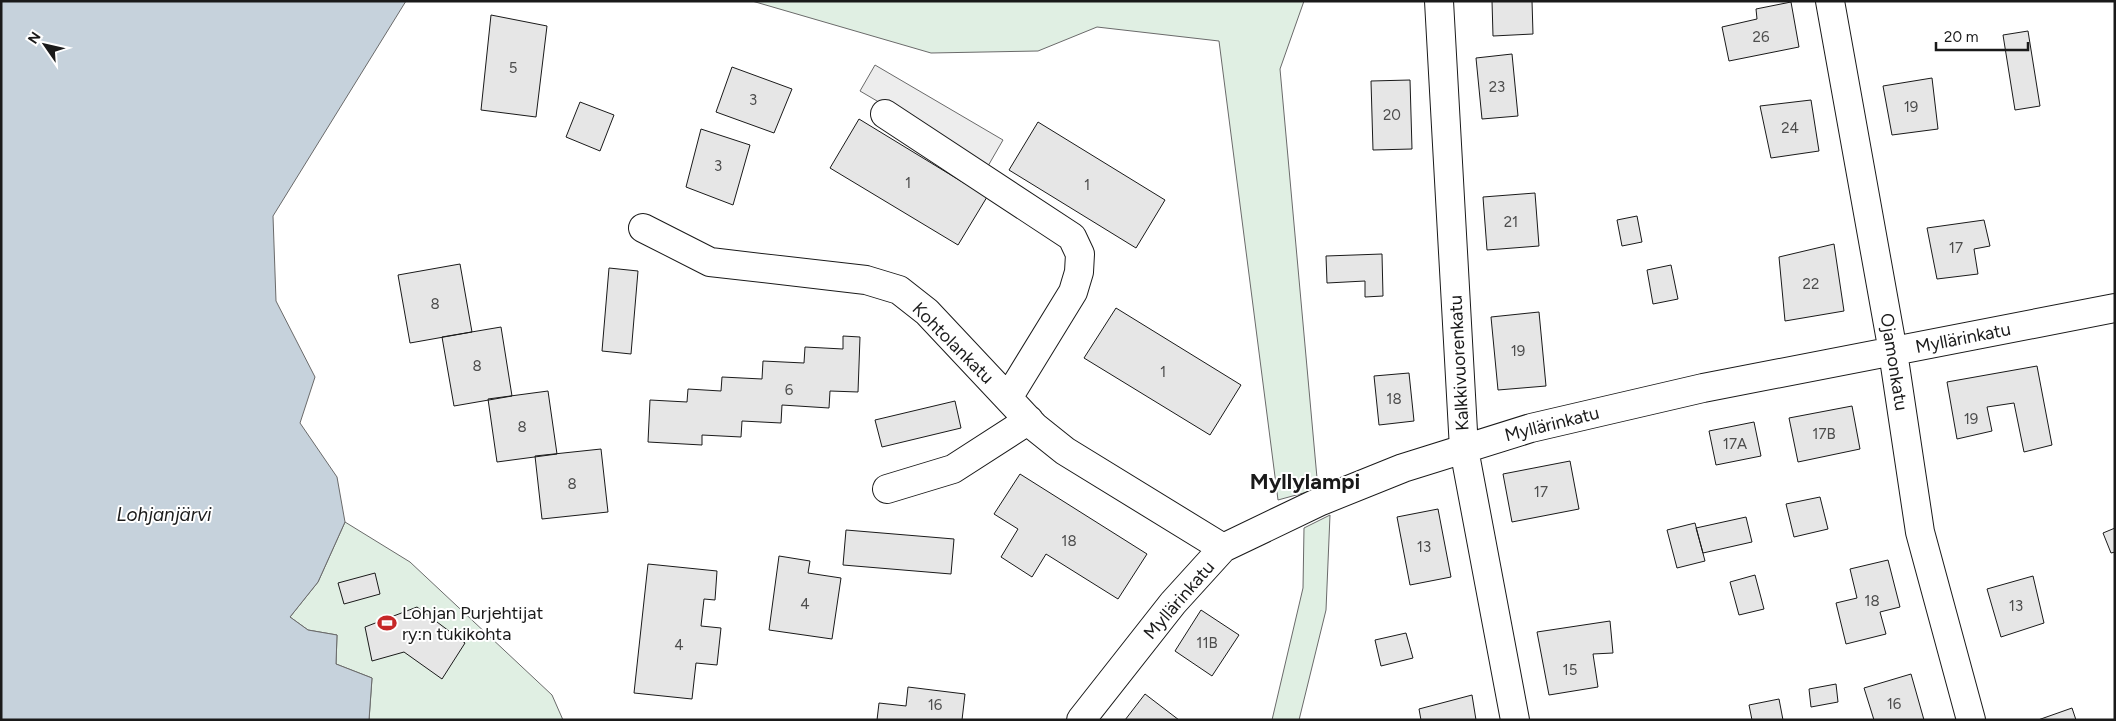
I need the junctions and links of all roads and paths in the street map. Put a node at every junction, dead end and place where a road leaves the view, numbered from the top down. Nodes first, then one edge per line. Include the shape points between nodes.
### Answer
1 (1439, 1) edge
2 (1830, 1) edge
3 (885, 114) dead end
4 (643, 228) dead end
5 (2115, 308) edge
6 (1893, 352) junction
7 (1008, 398) junction
8 (1028, 420) junction
9 (1464, 449) junction
10 (887, 489) dead end
11 (1223, 548) junction
12 (1081, 720) edge
13 (1515, 720) edge
14 (1971, 720) edge

1 - 9 street, Kalkkivuorenkatu
2 - 6 street, Ojamonkatu
3 - 7 street via 1072,237 1080,254 1073,292
4 - 7 street, Kohtolankatu via 710,262 866,280 898,290 927,312
5 - 6 street, Myllärinkatu
6 - 9 street, Myllärinkatu via 1684,393 1531,428
6 - 14 street, Ojamonkatu via 1920,532
7 - 8 street, Kohtolankatu
8 - 10 street via 953,469
8 - 11 street, Kohtolankatu via 1065,452
9 - 11 street, Myllärinkatu via 1403,468 1320,501
9 - 13 street, Kalkkivuorenkatu
11 - 12 street, Myllärinkatu via 1173,603

